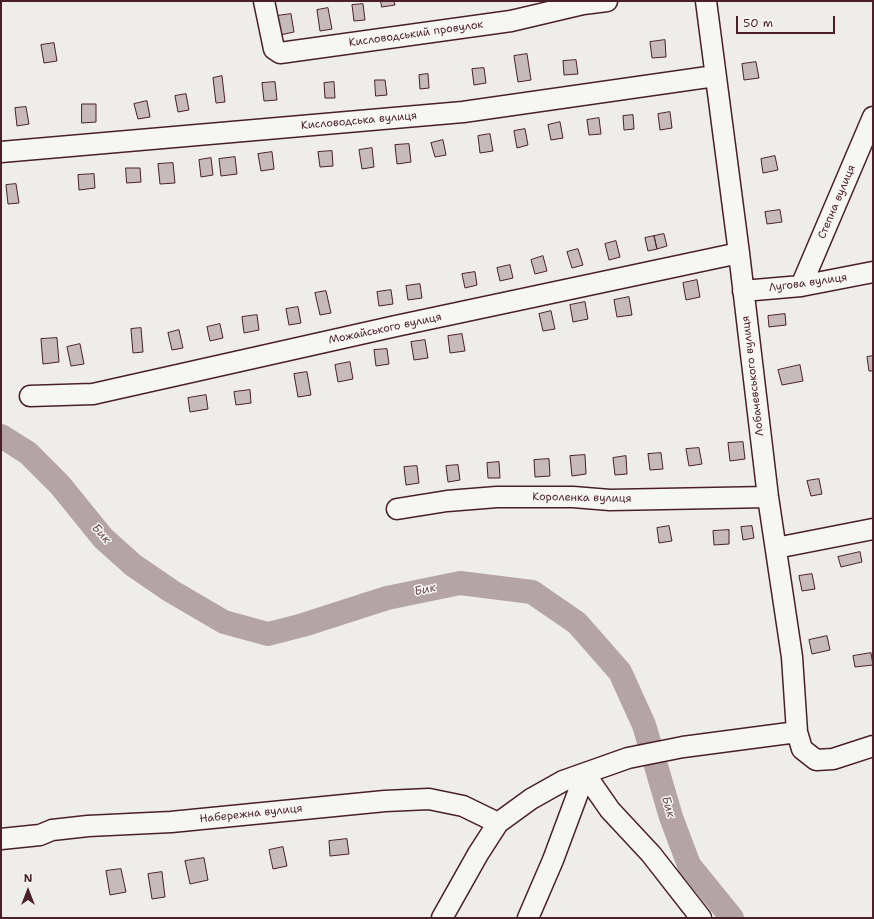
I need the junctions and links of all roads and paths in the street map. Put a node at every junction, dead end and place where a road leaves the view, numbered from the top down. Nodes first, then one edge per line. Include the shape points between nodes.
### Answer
1 (264, 1) edge
2 (607, 1) edge
3 (706, 1) edge
4 (716, 76) junction
5 (873, 117) edge
6 (1, 152) edge
7 (740, 253) junction
8 (868, 276) edge
9 (802, 286) junction
10 (743, 291) junction
11 (30, 396) dead end
12 (768, 497) junction
13 (397, 509) dead end
14 (873, 529) edge
15 (776, 548) junction
16 (799, 741) junction
17 (873, 746) edge
18 (585, 774) junction
19 (498, 823) junction
20 (1, 839) edge
21 (442, 918) edge
22 (528, 918) edge
23 (701, 918) edge

1 - 2 street, Кисловодський провулок via 274,49 280,52 511,21
3 - 4 street, Лобачевського вулиця
4 - 6 street, Кисловодська вулиця via 463,112
4 - 7 street, Лобачевського вулиця
5 - 9 street, Степна вулиця
7 - 10 street, Лобачевського вулиця
7 - 11 street, Можайського вулиця via 93,394
8 - 9 street, Лугова вулиця
9 - 10 street, Лугова вулиця
10 - 12 street, Лобачевського вулиця
12 - 13 street, Короленка вулиця via 610,500 573,497 497,497
12 - 15 street, Лобачевського вулиця
14 - 15 street
15 - 16 street, Лобачевського вулиця via 792,657
16 - 17 street via 816,760 833,759
16 - 18 street via 683,747 628,758
18 - 19 street via 563,781 531,799
18 - 22 street
18 - 23 street via 610,810 651,854
19 - 20 street, Набережна вулиця via 463,806 429,799 171,822 88,826
19 - 21 street

